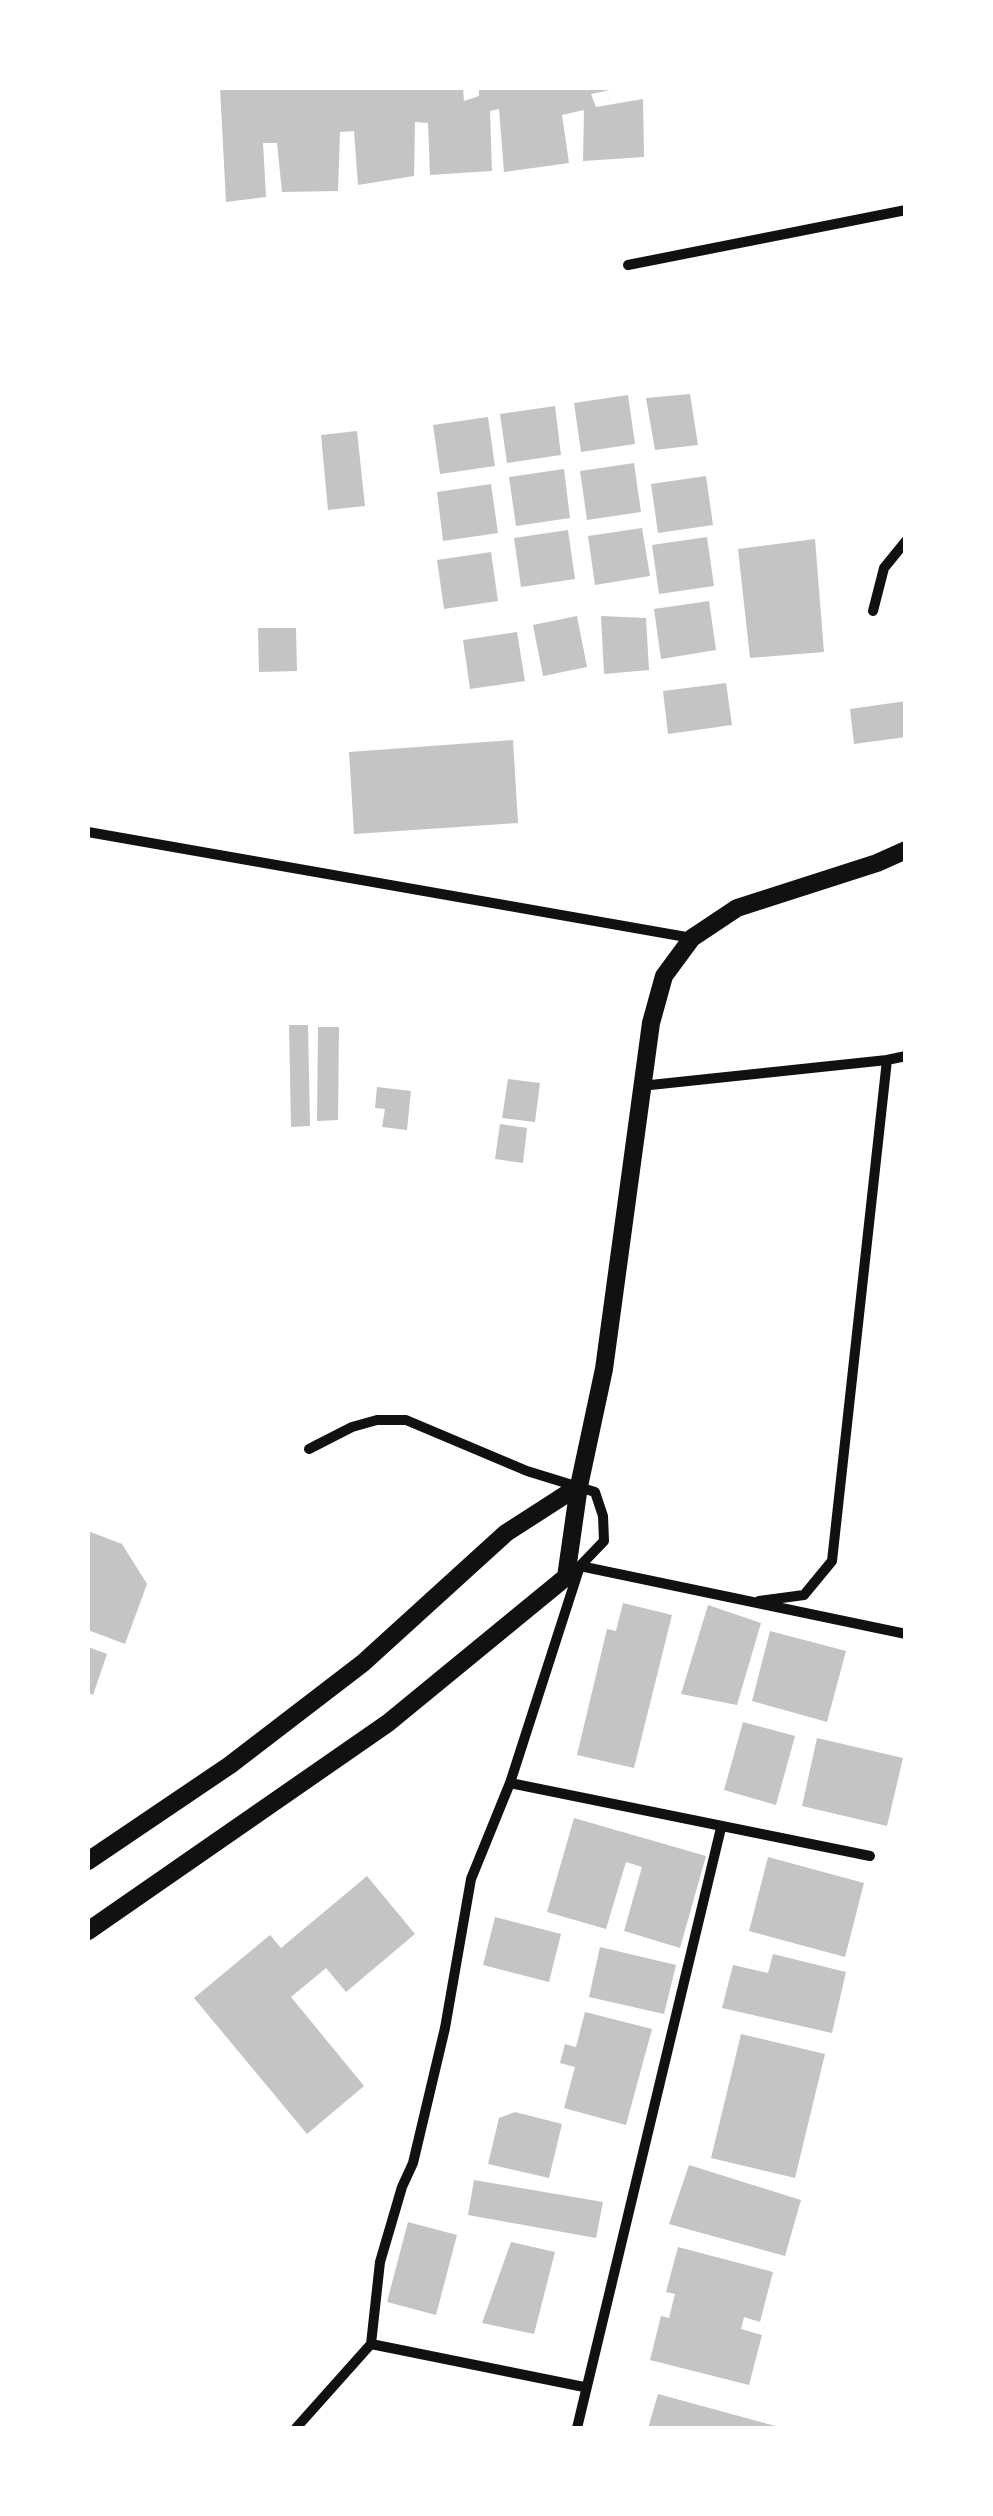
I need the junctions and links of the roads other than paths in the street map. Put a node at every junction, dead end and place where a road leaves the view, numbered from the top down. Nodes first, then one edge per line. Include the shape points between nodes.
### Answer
1 (906, 210) edge
2 (628, 265) dead end
3 (906, 541) edge
4 (873, 611) dead end
5 (88, 832) edge
6 (906, 850) edge
7 (692, 938) junction
8 (906, 1056) edge
9 (888, 1060) junction
10 (641, 1086) junction
11 (309, 1449) dead end
12 (579, 1486) junction
13 (573, 1571) junction
14 (759, 1601) junction
15 (906, 1634) edge
16 (510, 1783) junction
17 (722, 1828) junction
18 (870, 1856) dead end
19 (88, 1861) edge
20 (88, 1931) edge
21 (371, 2344) junction
22 (584, 2387) junction
23 (296, 2428) edge
24 (576, 2428) edge

1 - 2 street
3 - 4 street via 884,568
5 - 7 street
6 - 7 street via 738,908
7 - 10 street via 664,976
8 - 9 street
9 - 10 street
9 - 14 street via 832,1562 804,1595
10 - 12 street via 604,1369
11 - 12 street via 377,1420 406,1420
12 - 13 street
12 - 13 street via 594,1492 604,1541
12 - 19 street via 506,1533 363,1663 230,1766
13 - 14 street
13 - 16 street
13 - 20 street via 388,1724
14 - 15 street
16 - 17 street
16 - 21 street via 471,1879 413,2163 380,2262
17 - 18 street
17 - 22 street
21 - 22 street
21 - 23 street
22 - 24 street

